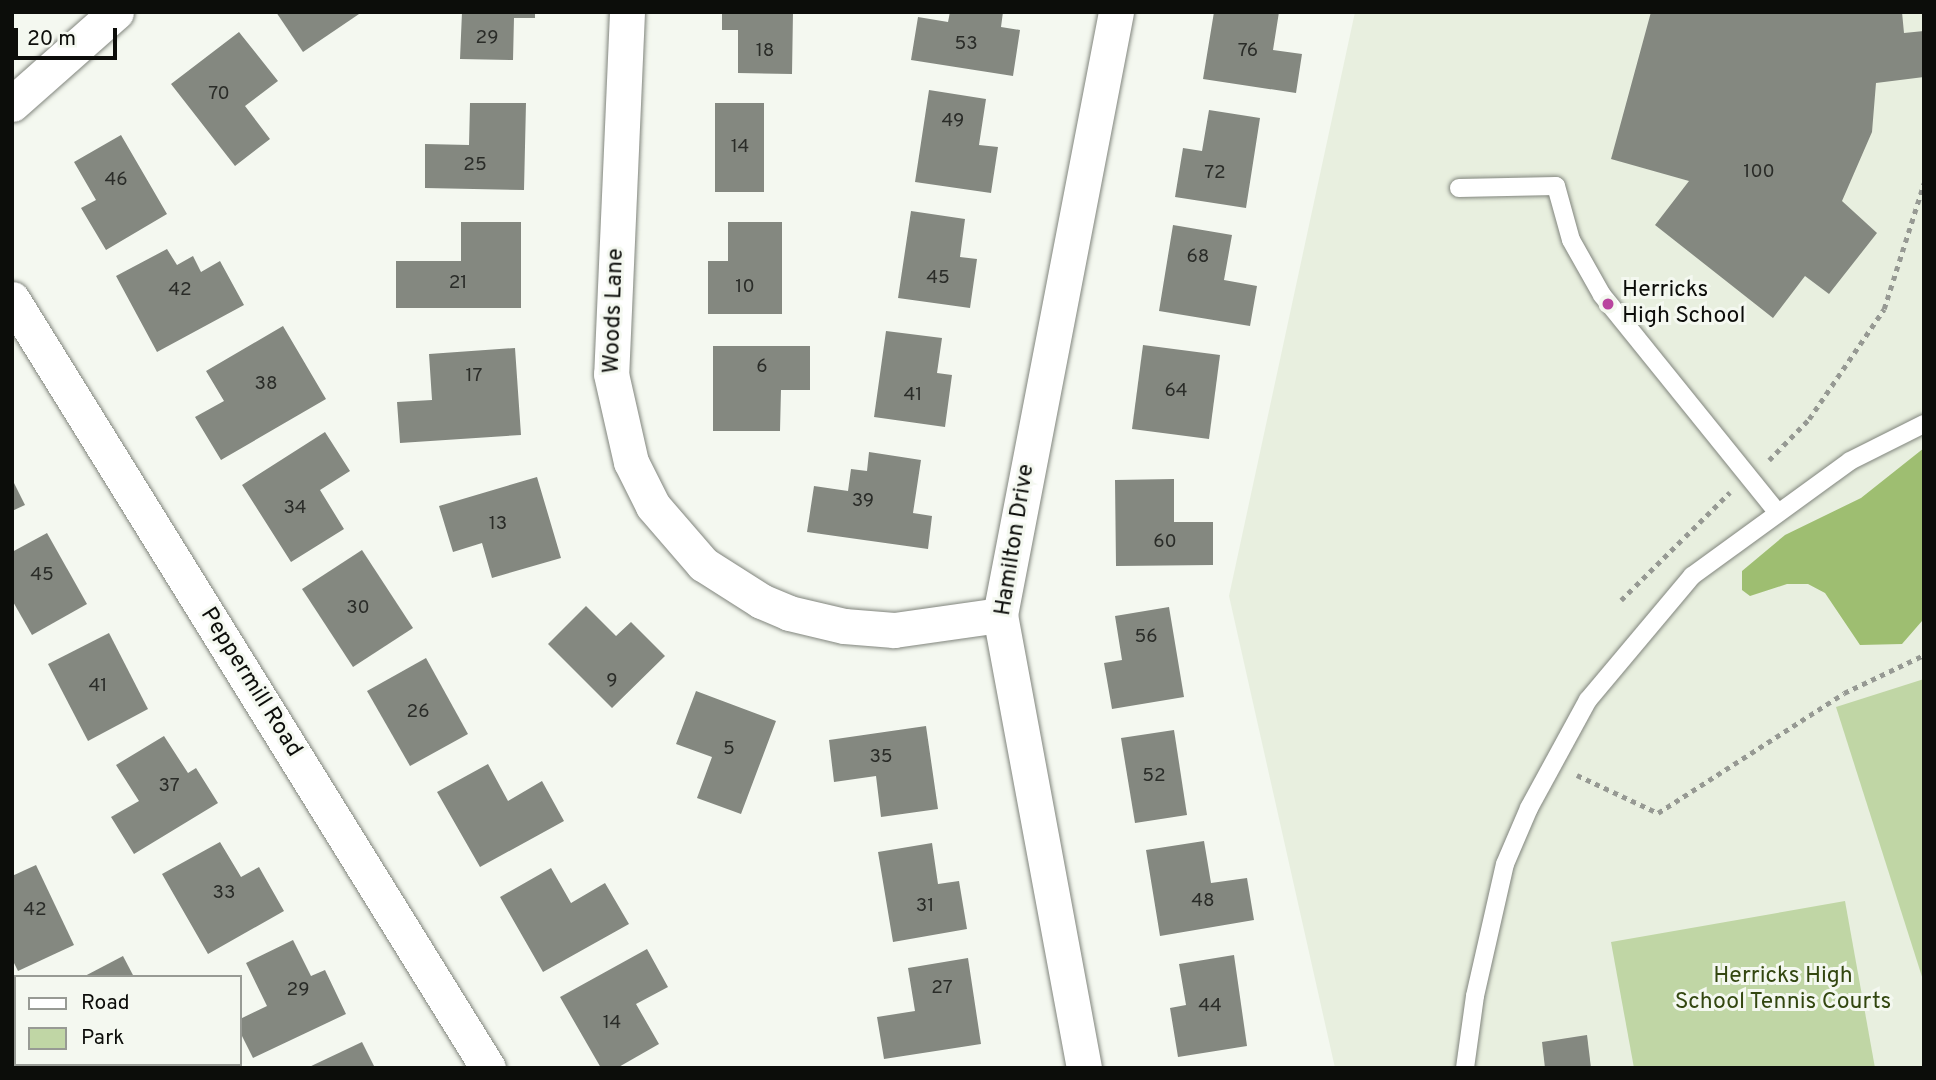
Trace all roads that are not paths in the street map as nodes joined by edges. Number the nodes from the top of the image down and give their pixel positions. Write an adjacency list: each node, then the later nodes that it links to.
1 (116, 12): 4 (street)
2 (627, 12): 9 (street, Woods Lane)
3 (1116, 12): 9 (street, Hamilton Drive)
4 (12, 104)
5 (1459, 188): 8 (lane)
6 (12, 299): 10 (street, Peppermill Road)
7 (1924, 424): 8 (lane)
8 (1778, 513): 12 (lane)
9 (1000, 615): 11 (street, Hamilton Drive)
10 (488, 1068)
11 (1084, 1068)
12 (1465, 1068)

